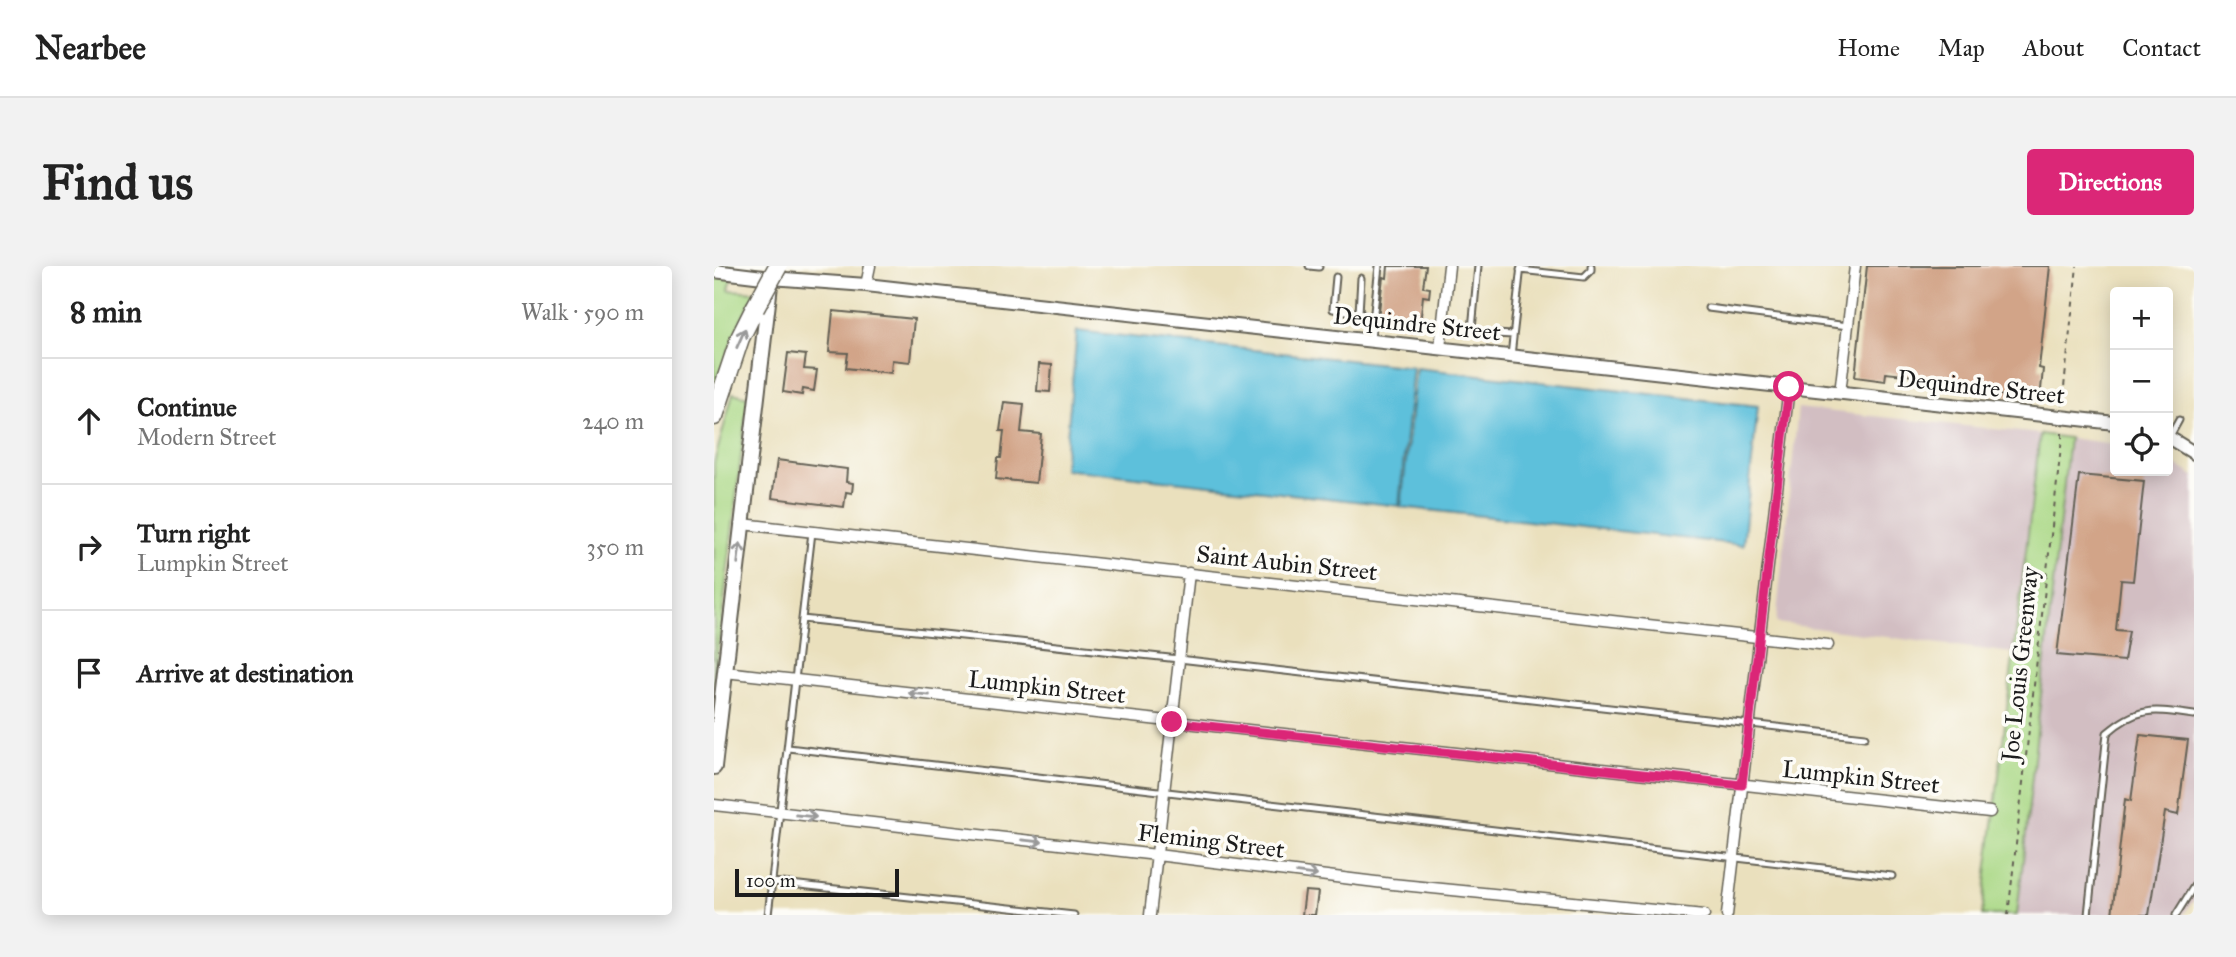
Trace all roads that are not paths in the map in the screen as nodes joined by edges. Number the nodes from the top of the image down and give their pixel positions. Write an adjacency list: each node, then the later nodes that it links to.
1 (870, 266): 14 (street)
2 (1309, 266): 8 (lane)
3 (1379, 266): 18 (lane)
4 (1449, 266): 22 (street)
5 (1478, 266): 20 (lane)
6 (1591, 266): 9 (lane)
7 (1855, 266): 19 (street)
8 (1318, 267)
9 (1521, 268): 20 (lane)
10 (714, 271): 11 (street, Dequindre Street)
11 (772, 272): 14 (street, Dequindre Street); 16 (highway, bridge)
12 (1336, 277): 17 (lane)
13 (1361, 278): 17 (lane)
14 (866, 285): 21 (street, Dequindre Street)
15 (1708, 308): 19 (lane)
16 (761, 310): 26 (highway, one-way to 16); 32 (main road)
17 (1359, 313): 18 (lane)
18 (1373, 319): 21 (lane)
19 (1848, 326): 25 (street)
20 (1513, 335): 23 (lane)
21 (1371, 340): 22 (street, Dequindre Street)
22 (1440, 348): 23 (street, Dequindre Street)
23 (1511, 356): 24 (street, Dequindre Street)
24 (1789, 387): 25 (street, Dequindre Street); 36 (street)
25 (1840, 393): 28 (street, Dequindre Street)
26 (714, 416)
27 (2179, 420): 29 (lane)
28 (2110, 422)
29 (2173, 430)
30 (2173, 440): 31 (street)
31 (2194, 453)
32 (742, 524): 33 (street, Saint Aubin Street); 39 (main road, one-way to 32)
33 (812, 532): 34 (street, Saint Aubin Street); 35 (lane)
34 (1189, 573): 36 (street, Saint Aubin Street); 38 (street)
35 (802, 620): 38 (lane); 40 (lane)
36 (1759, 636): 37 (street, Saint Aubin Street); 43 (street)
37 (1828, 645)
38 (1179, 659): 42 (street); 43 (lane)
39 (725, 673): 40 (street, Lumpkin Street); 46 (main road)
40 (794, 680): 42 (street, Lumpkin Street, one-way to 40); 45 (lane)
41 (2194, 715): 62 (lane)
42 (1172, 722): 47 (street, Lumpkin Street); 48 (street)
43 (1749, 724): 44 (lane); 47 (street)
44 (1865, 737)
45 (788, 748): 48 (lane); 51 (lane)
46 (714, 767)
47 (1742, 785): 50 (street, Lumpkin Street); 53 (street)
48 (1164, 792): 52 (street); 53 (lane)
49 (714, 805): 51 (street, Fleming Street)
50 (1990, 812)
51 (780, 813): 52 (street, Fleming Street, one-way to 52); 55 (lane)
52 (1157, 855): 59 (street); 60 (street, Fleming Street, one-way to 60)
53 (1733, 858): 54 (lane); 61 (street)
54 (1892, 876)
55 (772, 882): 57 (lane); 58 (lane)
56 (2194, 886): 63 (lane)
57 (768, 915)
58 (1074, 915)
59 (1150, 915)
60 (1704, 915)
61 (1727, 915)
62 (2088, 915)
63 (2176, 915)

